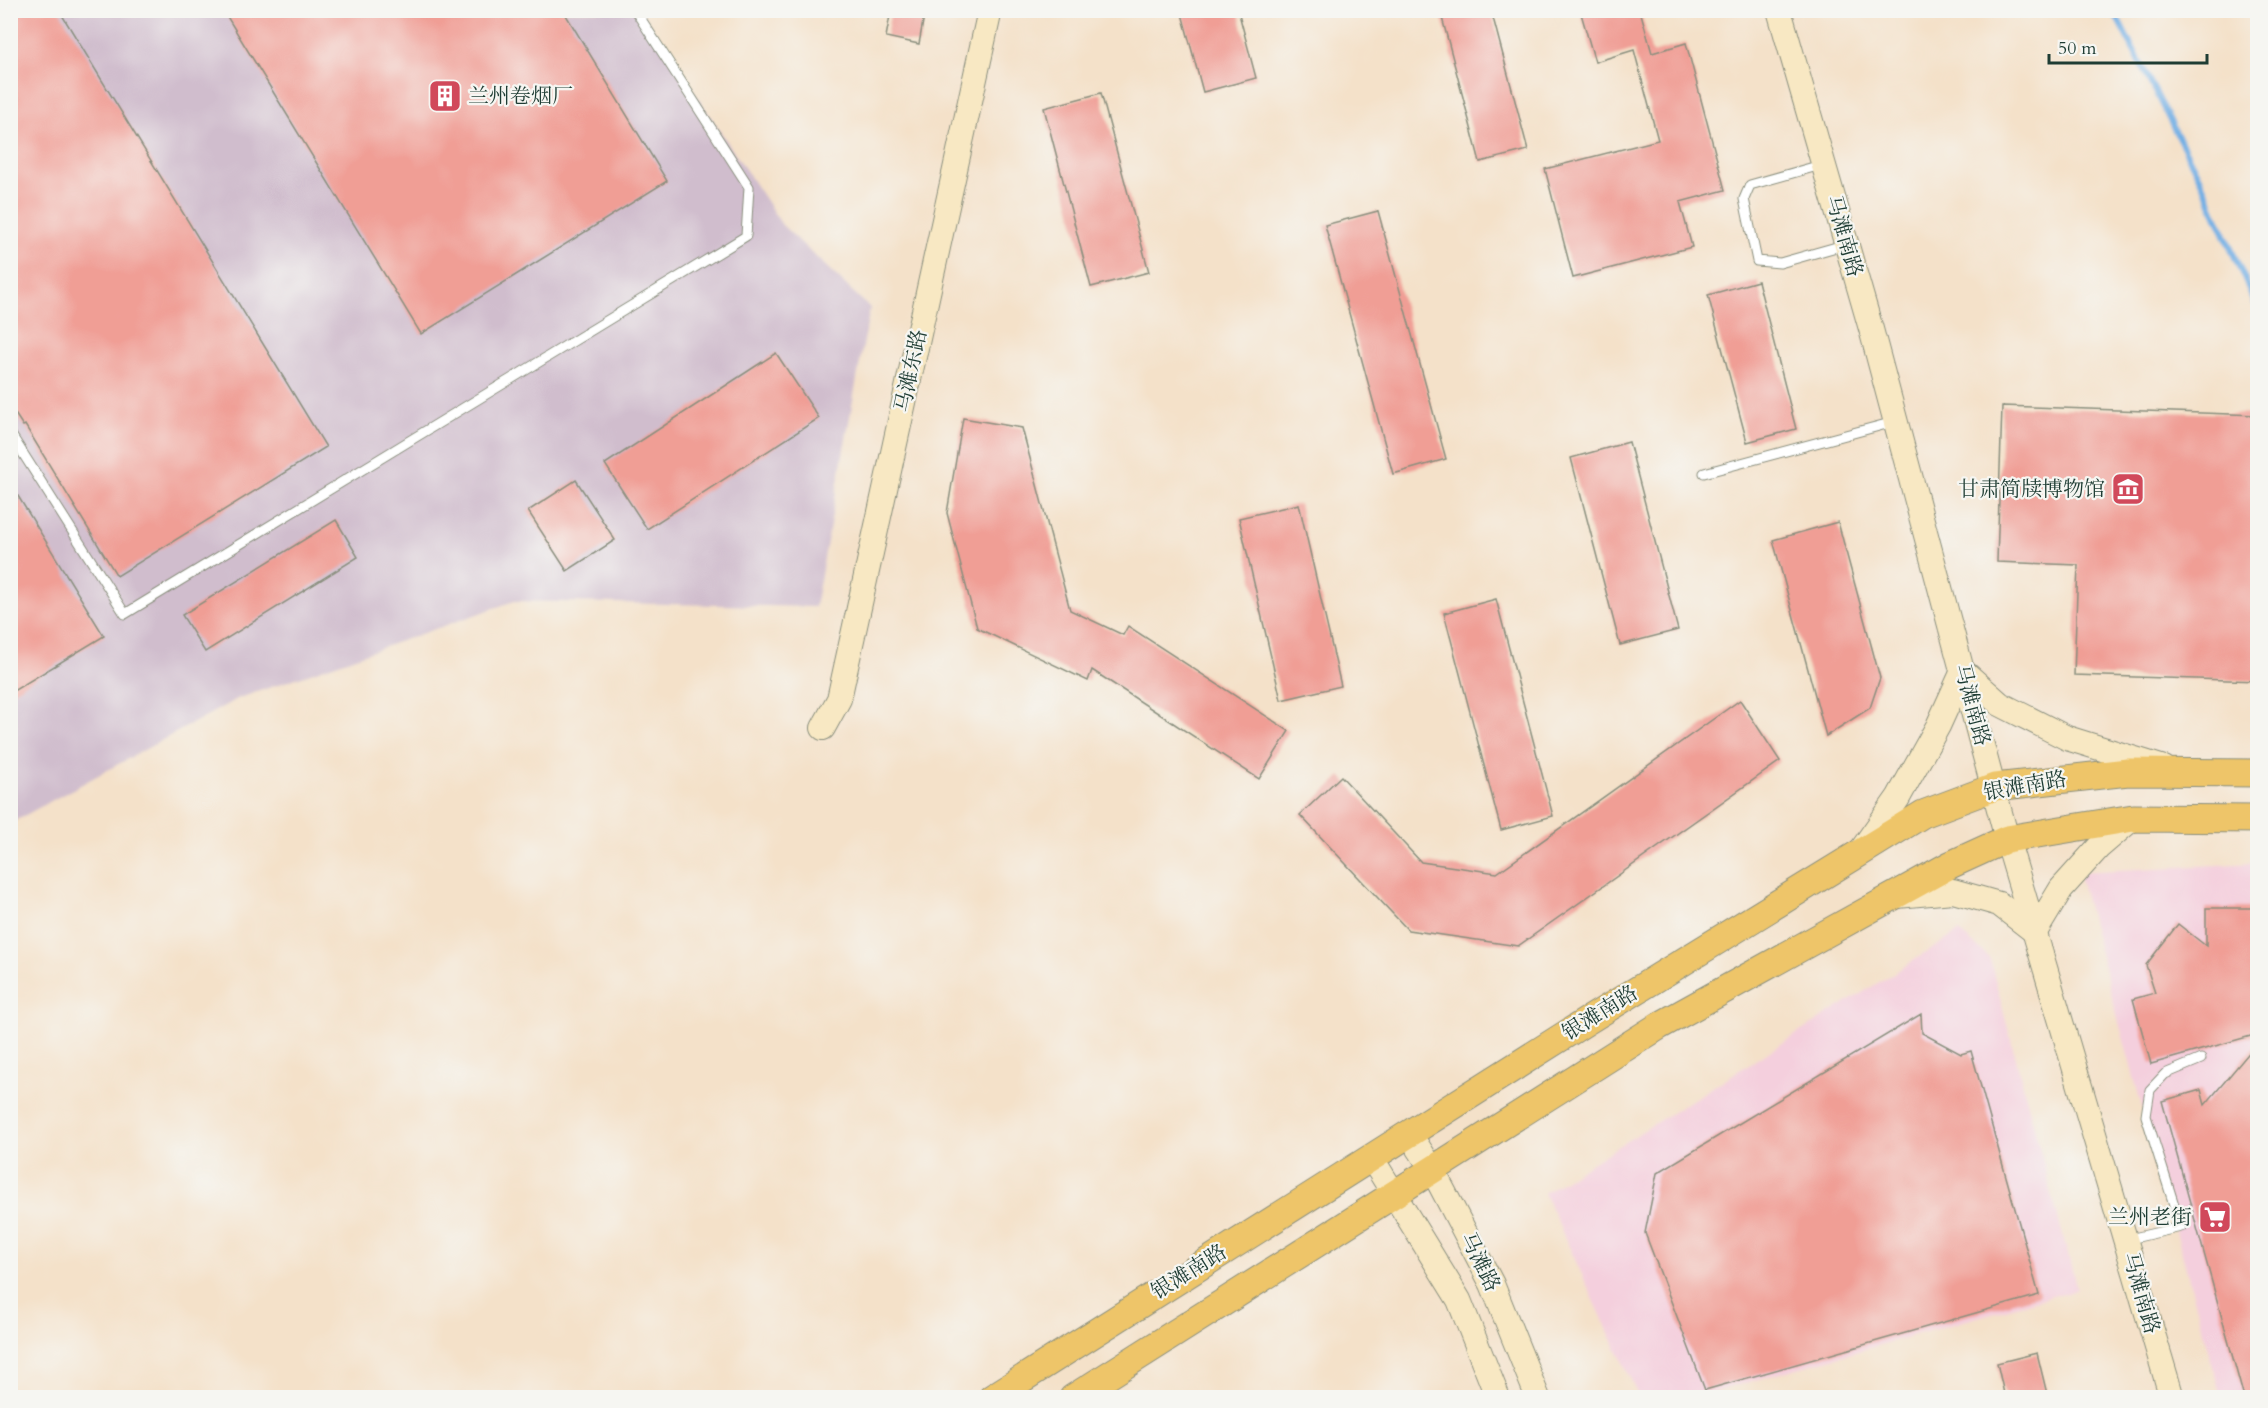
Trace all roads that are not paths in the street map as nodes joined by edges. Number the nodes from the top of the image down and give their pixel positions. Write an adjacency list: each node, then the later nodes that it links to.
1 (635, 10): 7 (lane)
2 (990, 10): 10 (main road, 马滩东路)
3 (1779, 10): 4 (main road, 马滩南路)
4 (1824, 164): 5 (main road, 马滩南路); 5 (lane)
5 (1847, 244): 6 (main road, 马滩南路)
6 (1896, 422): 8 (lane); 9 (main road, 马滩南路)
7 (10, 433)
8 (1704, 473)
9 (1963, 670): 11 (main road); 13 (main road, 马滩南路); 17 (main road)
10 (823, 728)
11 (2178, 772): 12 (main road, 银滩南路); 13 (main road, 银滩南路)
12 (2258, 773)
13 (1995, 787): 16 (main road, 马滩南路); 17 (main road, 银滩南路)
14 (2133, 818): 15 (main road, 银滩南路); 16 (main road, 银滩南路); 19 (main road)
15 (2258, 819)
16 (2007, 839): 18 (main road, 银滩南路); 19 (main road, 马滩南路)
17 (1858, 854): 21 (main road, 银滩南路)
18 (1894, 896): 19 (main road); 23 (main road, 银滩南路)
19 (2035, 932): 25 (main road, 马滩南路)
20 (2201, 1059): 25 (lane)
21 (1409, 1133): 22 (main road, 银滩南路); 23 (main road, 马滩路)
22 (1371, 1157): 24 (main road, 马滩路); 26 (main road, 银滩南路)
23 (1432, 1169): 24 (main road, 银滩南路); 29 (main road, 马滩路)
24 (1393, 1194): 27 (main road, 银滩南路); 28 (main road, 马滩路)
25 (2125, 1240): 30 (main road, 马滩南路)
26 (992, 1398)
27 (1073, 1398)
28 (1498, 1398)
29 (1538, 1398)
30 (2172, 1398)

